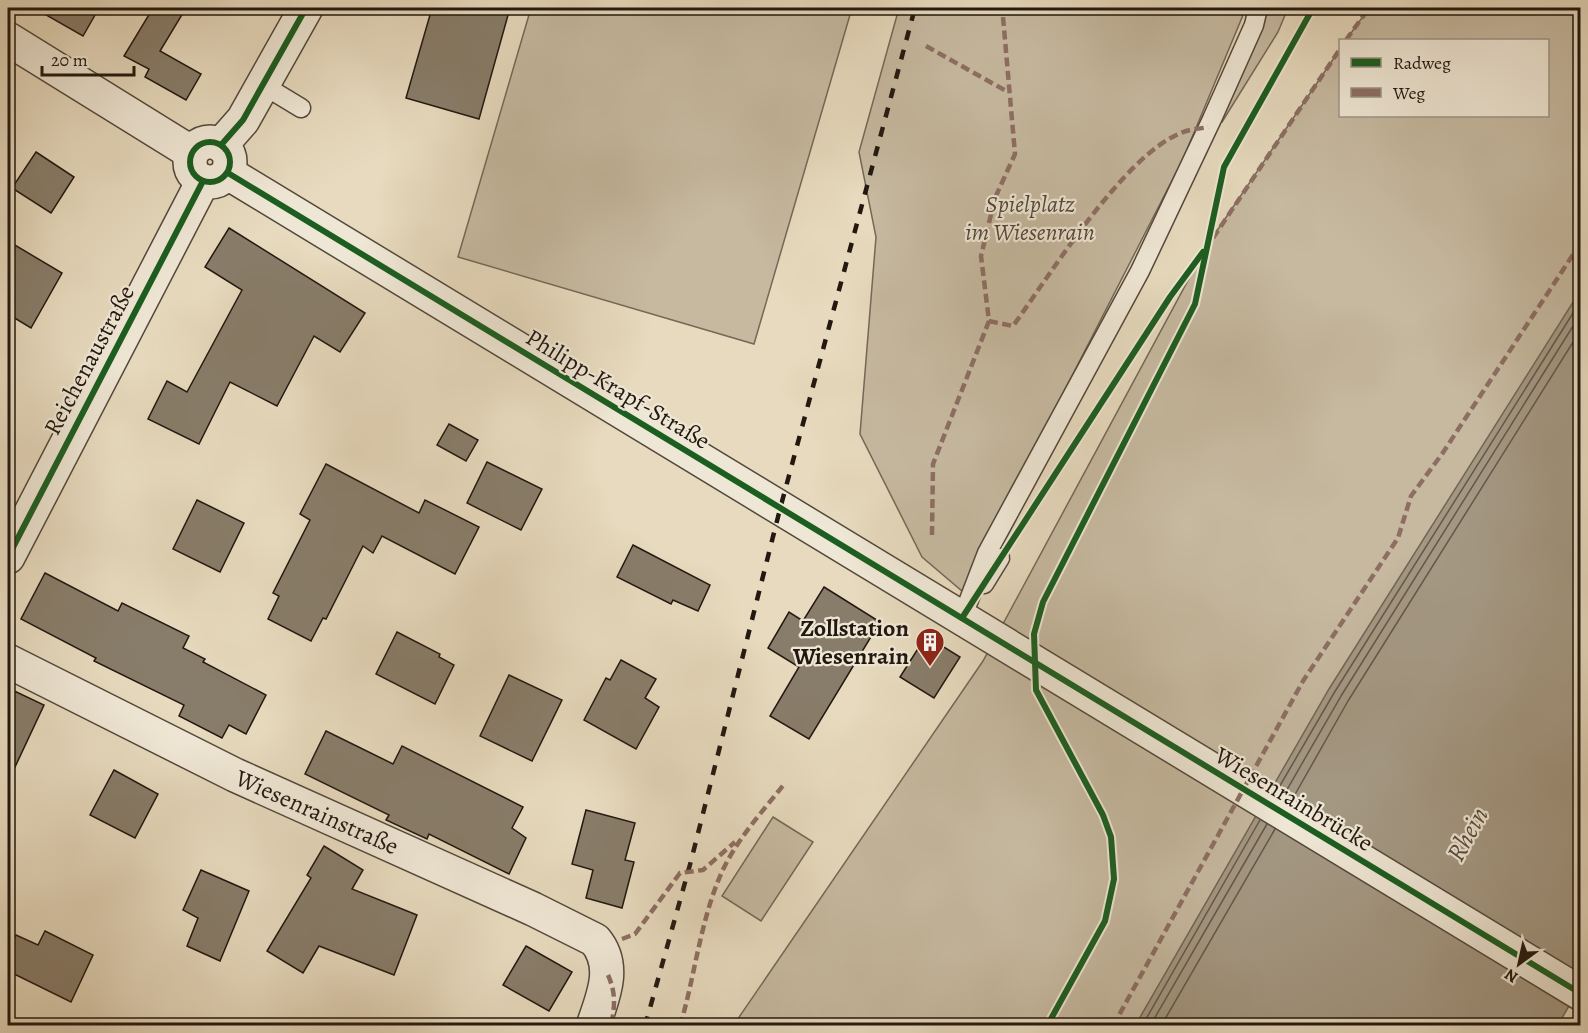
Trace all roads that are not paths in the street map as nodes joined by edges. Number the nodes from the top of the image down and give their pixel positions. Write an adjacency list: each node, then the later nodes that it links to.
1 (306, 8): 4 (street, Reichenaustraße)
2 (1258, 8): 9 (lane)
3 (8, 39): 6 (street, Philipp-Krapf-Straße)
4 (263, 85): 5 (lane); 6 (street, Reichenaustraße)
5 (301, 108)
6 (211, 163): 7 (street, Reichenaustraße); 9 (street, Philipp-Krapf-Straße)
7 (8, 557)
8 (1000, 558): 9 (lane)
9 (976, 626): 11 (street, Wiesenrainbrücke)
10 (8, 661): 12 (street, Wiesenrainstraße)
11 (1581, 993)
12 (592, 1026)

